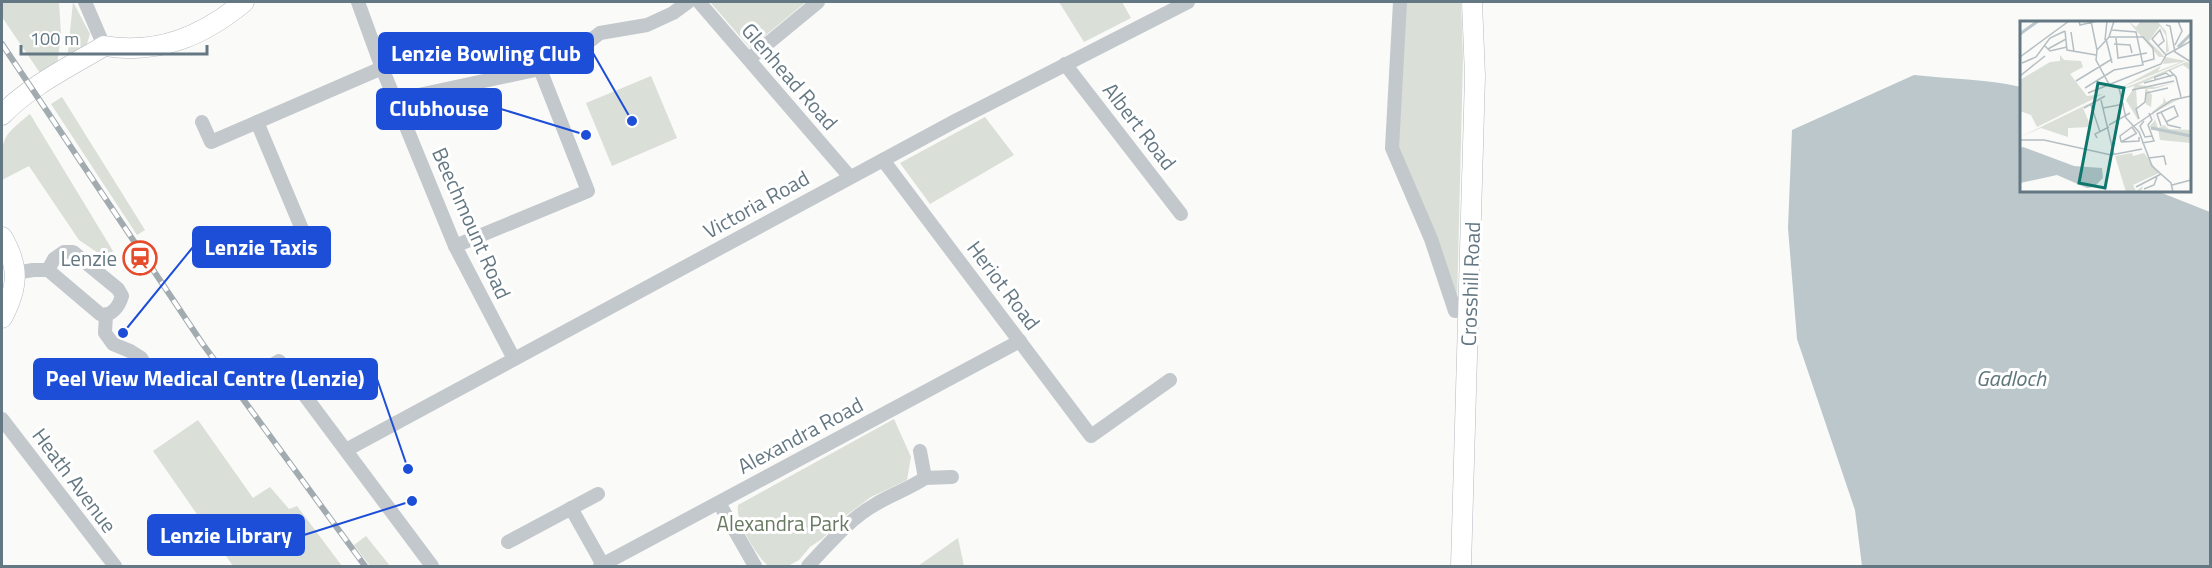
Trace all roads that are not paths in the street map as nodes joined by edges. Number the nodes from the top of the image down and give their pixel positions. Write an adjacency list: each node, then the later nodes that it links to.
1 (85, 2): 10 (street)
2 (244, 2): 10 (main road)
3 (358, 2): 13 (street, Beechmount Road)
4 (688, 2): 14 (street)
5 (699, 2): 11 (street, Glenhead Road)
6 (818, 2): 11 (street)
7 (1188, 2): 12 (street, Victoria Road)
8 (1400, 2): 27 (street, Crosshill Road)
9 (1472, 2): 49 (main road, Crosshill Road)
10 (104, 46): 16 (main road)
11 (749, 59): 20 (street, Glenhead Road)
12 (1065, 64): 19 (street, Victoria Road); 21 (street, Albert Road)
13 (382, 68): 15 (street, Beechmount Road); 18 (street)
14 (540, 69): 15 (street); 24 (street)
15 (395, 100): 24 (street, Beechmount Road)
16 (6, 111)
17 (202, 122): 18 (street)
18 (257, 122): 22 (street)
19 (883, 160): 20 (street, Victoria Road); 30 (street, Heriot Road)
20 (850, 177): 31 (street, Victoria Road)
21 (1181, 214)
22 (304, 234)
23 (2, 237): 26 (main road)
24 (455, 246): 31 (street, Beechmount Road)
25 (48, 270): 26 (street); 28 (street); 28 (street)
26 (15, 273): 29 (main road)
27 (1455, 310)
28 (106, 315): 34 (street)
29 (2, 318)
30 (1020, 341): 33 (street, Heriot Road); 41 (street, Alexandra Road)
31 (514, 359): 36 (street, Victoria Road)
32 (241, 373): 36 (street)
33 (1170, 380)
34 (161, 389)
35 (2, 419): 45 (street, Heath Avenue)
36 (346, 450): 46 (street)
37 (920, 451): 39 (street)
38 (952, 477): 39 (street)
39 (925, 478): 48 (street)
40 (598, 494): 42 (street)
41 (719, 503): 44 (street, Alexandra Road); 47 (street)
42 (571, 508): 43 (street); 44 (street)
43 (508, 542)
44 (602, 566)
45 (115, 567)
46 (432, 567)
47 (755, 567)
48 (808, 567)
49 (1461, 567)

